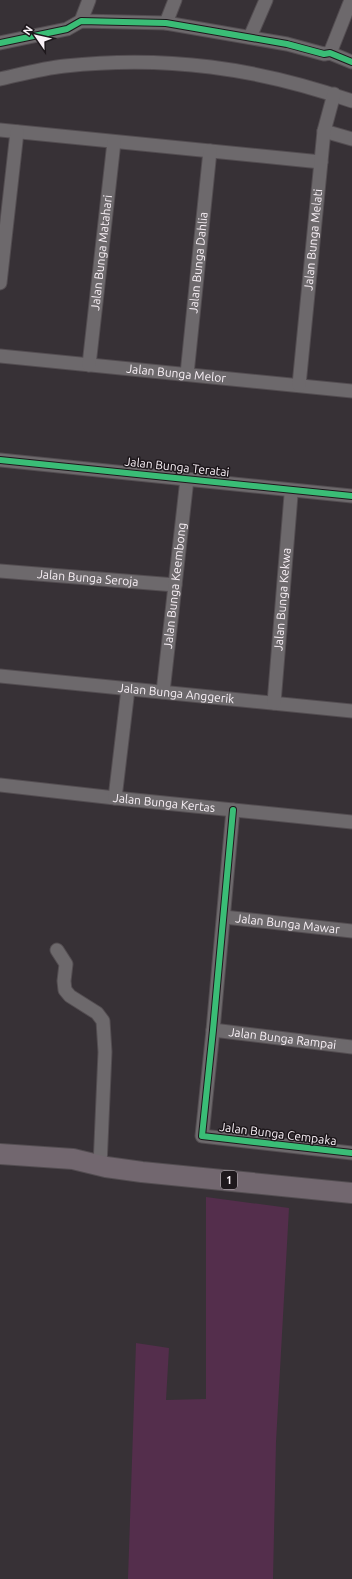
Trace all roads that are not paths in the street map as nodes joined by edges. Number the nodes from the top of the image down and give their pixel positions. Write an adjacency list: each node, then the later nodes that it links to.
1 (89, 0): 5 (street)
2 (176, 0): 6 (street)
3 (266, 0): 7 (street)
4 (350, 0): 9 (street)
5 (81, 21): 6 (street); 8 (street)
6 (166, 23): 7 (street)
7 (250, 37): 9 (street)
8 (0, 43)
9 (330, 53): 10 (street)
10 (352, 62)
11 (0, 79): 12 (street)
12 (334, 94): 13 (street); 15 (street, Jalan Bunga Melati)
13 (352, 101)
14 (0, 130): 16 (street)
15 (324, 130): 17 (street); 20 (street, Jalan Bunga Melati)
16 (17, 132): 18 (street); 21 (street)
17 (352, 139)
18 (114, 142): 19 (street); 23 (street, Jalan Bunga Matahari)
19 (210, 151): 20 (street); 24 (street, Jalan Bunga Dahlia)
20 (321, 162): 25 (street, Jalan Bunga Melati)
21 (0, 283)
22 (0, 356): 23 (street, Jalan Bunga Melor)
23 (89, 365): 24 (street, Jalan Bunga Melor)
24 (187, 374): 25 (street, Jalan Bunga Melor)
25 (299, 386): 26 (street, Jalan Bunga Melor)
26 (352, 391)
27 (0, 460): 28 (street, Jalan Bunga Teratai)
28 (186, 479): 30 (street, Jalan Bunga Teratai); 32 (street, Jalan Bunga Keembong)
29 (291, 495): 36 (street, Jalan Bunga Kekwa)
30 (352, 496)
31 (0, 571): 32 (street, Jalan Bunga Seroja)
32 (175, 585): 35 (street, Jalan Bunga Keembong)
33 (0, 676): 34 (street, Jalan Bunga Anggerik)
34 (128, 689): 35 (street, Jalan Bunga Anggerik); 39 (street)
35 (163, 692): 36 (street, Jalan Bunga Anggerik)
36 (274, 703): 37 (street, Jalan Bunga Anggerik)
37 (352, 711)
38 (0, 785): 39 (street, Jalan Bunga Kertas)
39 (115, 798): 40 (street, Jalan Bunga Kertas)
40 (233, 810): 41 (street, Jalan Bunga Kertas); 42 (street)
41 (352, 822)
42 (224, 917): 43 (street, Jalan Bunga Mawar); 45 (street)
43 (352, 931)
44 (57, 950): 50 (street)
45 (213, 1030): 46 (street, Jalan Bunga Rampai); 47 (street, Jalan Bunga Cempaka)
46 (352, 1047)
47 (352, 1153)
48 (0, 1154): 50 (highway, 1)
49 (0, 1167): 50 (highway, 1)
50 (103, 1167): 51 (highway, 1)
51 (352, 1193)

